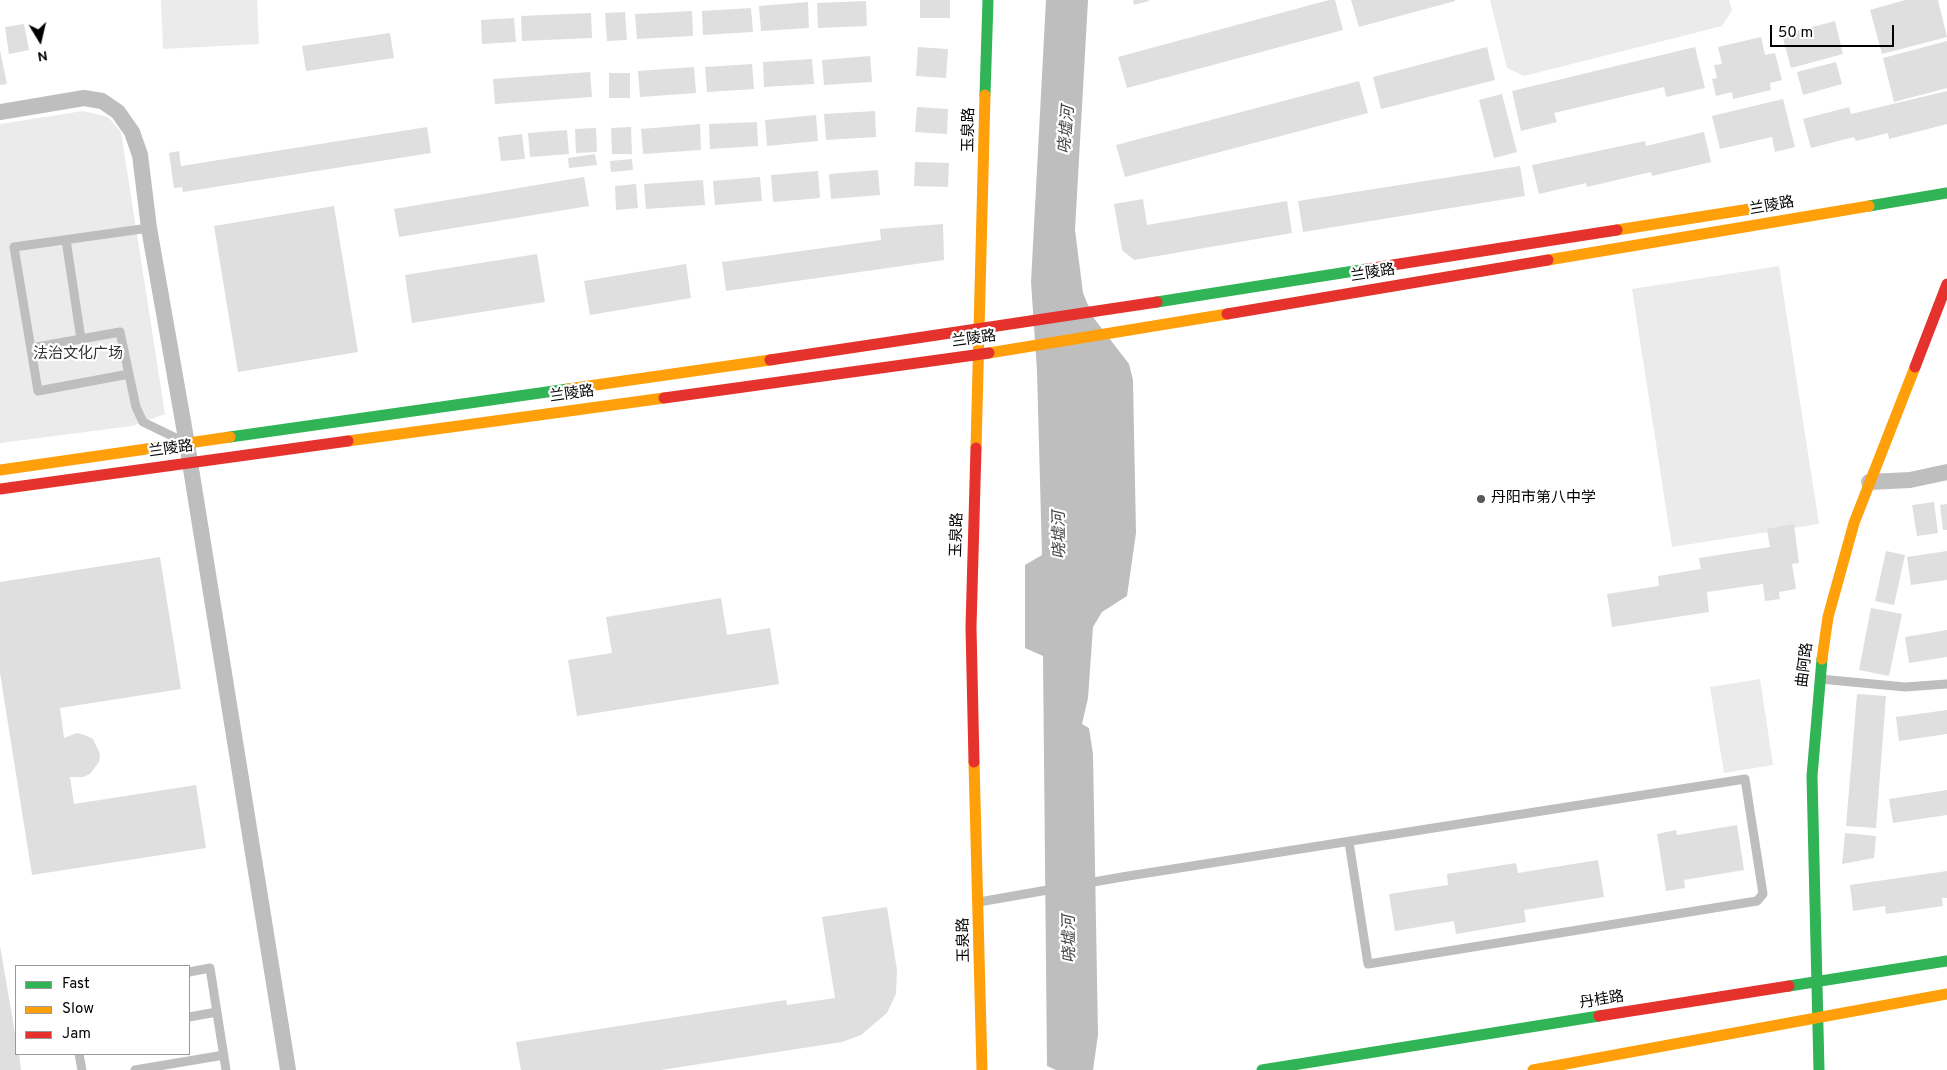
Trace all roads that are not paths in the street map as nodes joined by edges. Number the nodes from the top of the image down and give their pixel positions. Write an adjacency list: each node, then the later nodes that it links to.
1 (988, 0): 8 (street, 玉泉路)
2 (0, 112): 5 (street)
3 (1947, 193): 11 (street, 兰陵路)
4 (1781, 204): 8 (street, 兰陵路)
5 (149, 228): 6 (lane); 13 (street)
6 (66, 240): 9 (lane); 10 (lane)
7 (1947, 284): 17 (street, 曲阿路)
8 (980, 330): 11 (street, 玉泉路); 13 (street, 兰陵路)
9 (81, 339): 10 (lane); 12 (lane)
10 (31, 348): 12 (lane)
11 (979, 355): 14 (street, 兰陵路); 22 (street, 玉泉路)
12 (129, 374): 13 (lane)
13 (187, 444): 14 (street); 15 (street, 兰陵路)
14 (190, 462): 18 (street, 兰陵路); 35 (street)
15 (0, 470)
16 (1947, 472): 17 (street)
17 (1870, 482): 19 (street, 曲阿路)
18 (0, 488)
19 (1819, 679): 20 (lane); 25 (street, 曲阿路)
20 (1947, 684)
21 (1349, 842): 21 (lane); 22 (lane)
22 (979, 902): 36 (street, 玉泉路)
23 (1947, 961): 25 (street, 丹桂路)
24 (190, 972): 27 (lane)
25 (1817, 983): 28 (street, 曲阿路); 37 (street, 丹桂路)
26 (1947, 994): 28 (street)
27 (217, 1012): 29 (lane); 31 (lane)
28 (1818, 1016): 38 (street); 39 (street, 曲阿路)
29 (190, 1017)
30 (79, 1055): 32 (lane)
31 (224, 1056): 33 (lane); 34 (lane)
32 (82, 1070)
33 (135, 1070)
34 (226, 1070)
35 (288, 1070)
36 (982, 1070)
37 (1262, 1070)
38 (1533, 1070)
39 (1819, 1070)

